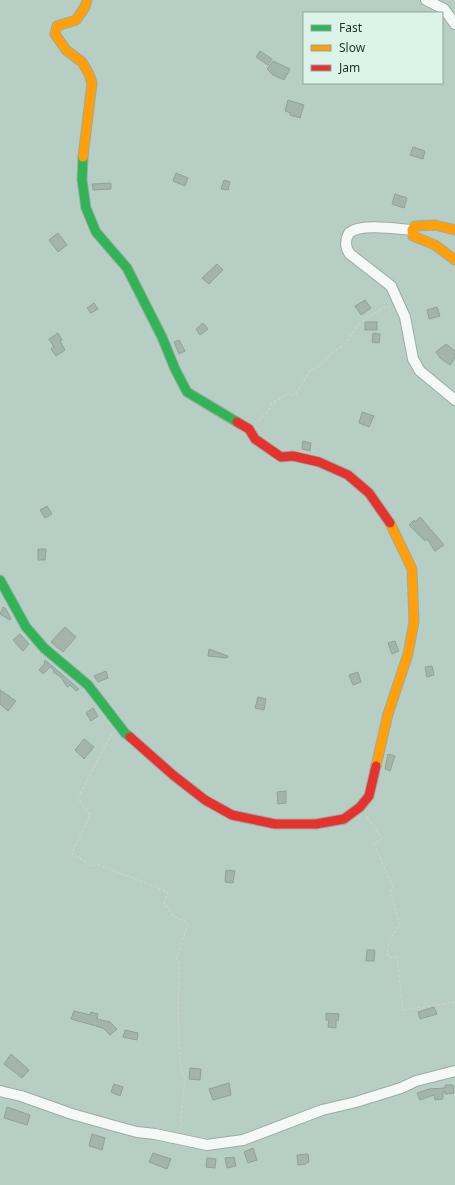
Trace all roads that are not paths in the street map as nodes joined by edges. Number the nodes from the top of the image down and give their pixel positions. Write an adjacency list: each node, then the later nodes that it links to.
1 (87, 0): 8 (street)
2 (426, 0): 3 (street)
3 (455, 24)
4 (412, 230): 5 (street); 6 (street); 7 (street)
5 (455, 230)
6 (455, 260)
7 (455, 400)
8 (0, 580)
9 (455, 1071): 10 (street)
10 (0, 1091)

